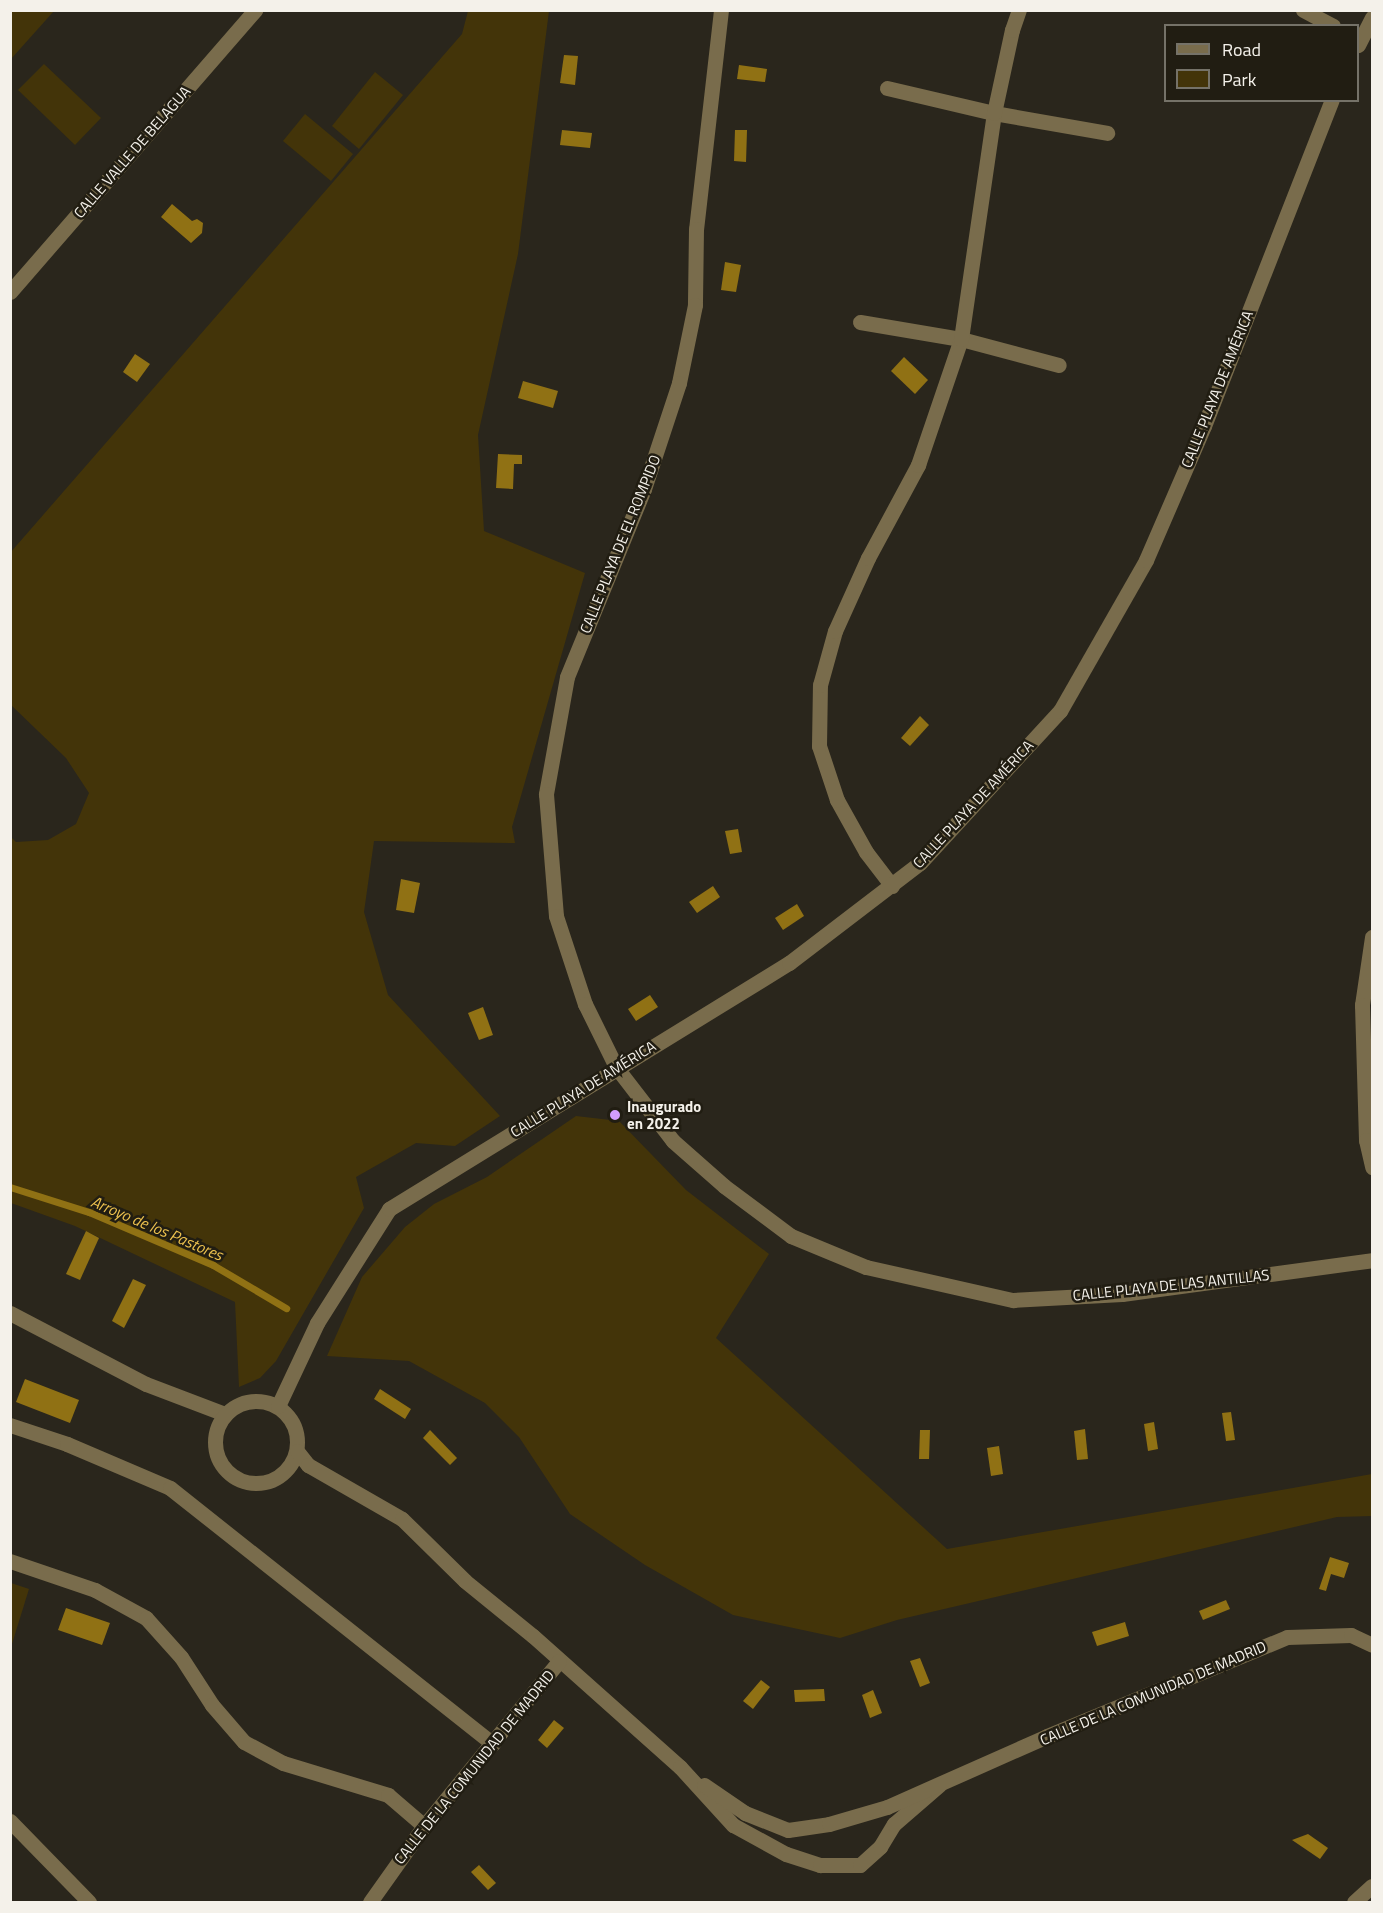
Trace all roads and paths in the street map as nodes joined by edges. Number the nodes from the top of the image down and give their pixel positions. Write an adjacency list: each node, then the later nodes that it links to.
1 (721, 10): 18 (street, CALLE PLAYA DE EL ROMPIDO)
2 (1020, 10): 10 (street)
3 (1303, 10): 6 (street)
4 (253, 11): 12 (street, CALLE VALLE DE BELAGUA)
5 (1372, 17): 7 (street)
6 (1329, 24)
7 (1362, 42)
8 (887, 88): 10 (street)
9 (1331, 102): 16 (street, CALLE PLAYA DE AMÉRICA)
10 (994, 113): 11 (street); 14 (street)
11 (1107, 133)
12 (10, 292)
13 (860, 322): 14 (street)
14 (961, 339): 15 (street); 16 (street)
15 (1059, 365)
16 (892, 886): 18 (street, CALLE PLAYA DE AMÉRICA)
17 (1372, 937): 19 (street)
18 (616, 1067): 20 (street, CALLE PLAYA DE LAS ANTILLAS); 22 (street, CALLE PLAYA DE AMÉRICA)
19 (1372, 1167)
20 (1372, 1260)
21 (10, 1313): 23 (street)
22 (278, 1406): 23 (street); 25 (street)
23 (225, 1414): 25 (street)
24 (10, 1425): 29 (street)
25 (297, 1451): 28 (street, CALLE DE LA COMUNIDAD DE MADRID)
26 (10, 1561): 33 (street)
27 (1372, 1645): 31 (street, CALLE DE LA COMUNIDAD DE MADRID)
28 (559, 1661): 29 (street, CALLE DE LA COMUNIDAD DE MADRID); 30 (street, CALLE DE LA COMUNIDAD DE MADRID)
29 (493, 1744): 33 (street, CALLE DE LA COMUNIDAD DE MADRID)
30 (680, 1767): 31 (street, CALLE DE LA COMUNIDAD DE MADRID); 31 (street, CALLE DE LA COMUNIDAD DE MADRID)
31 (939, 1785)
32 (10, 1821): 35 (street)
33 (424, 1826): 36 (street, CALLE DE LA COMUNIDAD DE MADRID)
34 (1372, 1886): 37 (street)
35 (89, 1902)
36 (370, 1902)
37 (1354, 1902)

